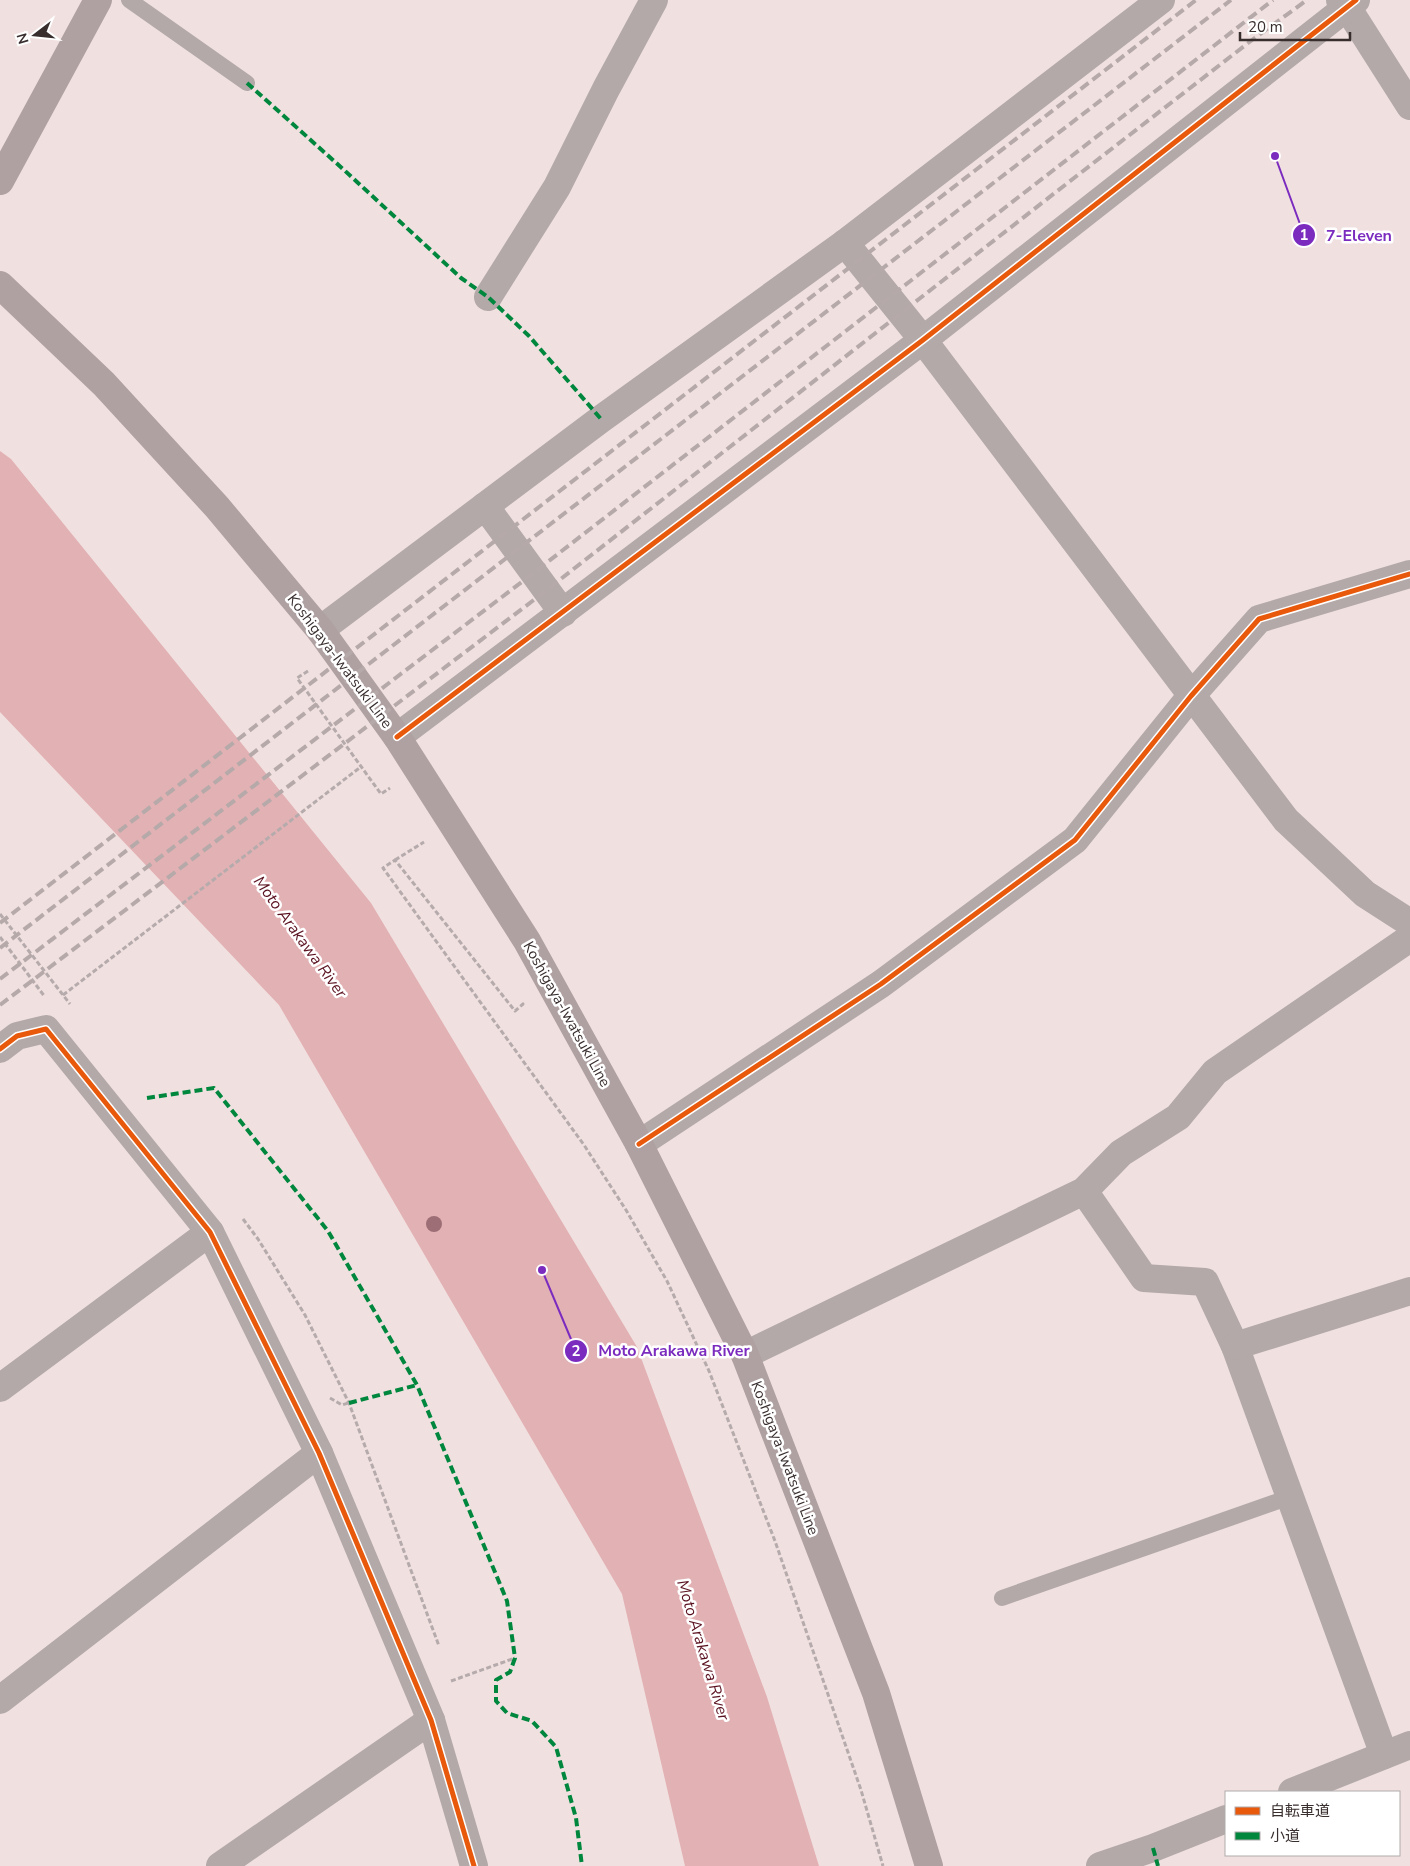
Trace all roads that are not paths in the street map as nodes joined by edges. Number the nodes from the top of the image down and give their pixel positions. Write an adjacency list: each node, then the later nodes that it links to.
1 (98, 0): 8 (main road)
2 (129, 0): 6 (lane)
3 (654, 0): 11 (street)
4 (1161, 0): 9 (street)
5 (1348, 2): 7 (street); 12 (street)
6 (247, 83)
7 (1410, 106)
8 (0, 181)
9 (845, 243): 12 (street); 13 (street)
10 (0, 285): 16 (main road, Koshigaya-Iwatsuki Line)
11 (488, 297)
12 (923, 340): 15 (street); 17 (street)
13 (485, 506): 15 (street); 16 (street)
14 (1410, 574): 17 (street)
15 (563, 612): 18 (street)
16 (320, 630): 18 (main road, Koshigaya-Iwatsuki Line)
17 (1191, 696): 19 (street); 22 (street)
18 (397, 737): 22 (main road, Koshigaya-Iwatsuki Line)
19 (1410, 923)
20 (1410, 938): 23 (street)
21 (0, 1050): 24 (street)
22 (639, 1144): 27 (main road, Koshigaya-Iwatsuki Line)
23 (1084, 1191): 26 (street); 27 (street)
24 (210, 1232): 28 (street); 29 (street)
25 (1410, 1291): 26 (street)
26 (1235, 1346): 30 (street)
27 (745, 1354): 40 (main road, Koshigaya-Iwatsuki Line)
28 (0, 1388)
29 (319, 1454): 32 (street); 33 (street)
30 (1290, 1497): 31 (lane); 35 (street)
31 (1002, 1598)
32 (0, 1700)
33 (431, 1720): 38 (street); 39 (street)
34 (1410, 1746): 35 (street)
35 (1384, 1756): 36 (street)
36 (1295, 1791)
37 (1225, 1818): 41 (street)
38 (220, 1866)
39 (474, 1866)
40 (929, 1866)
41 (1100, 1866)

